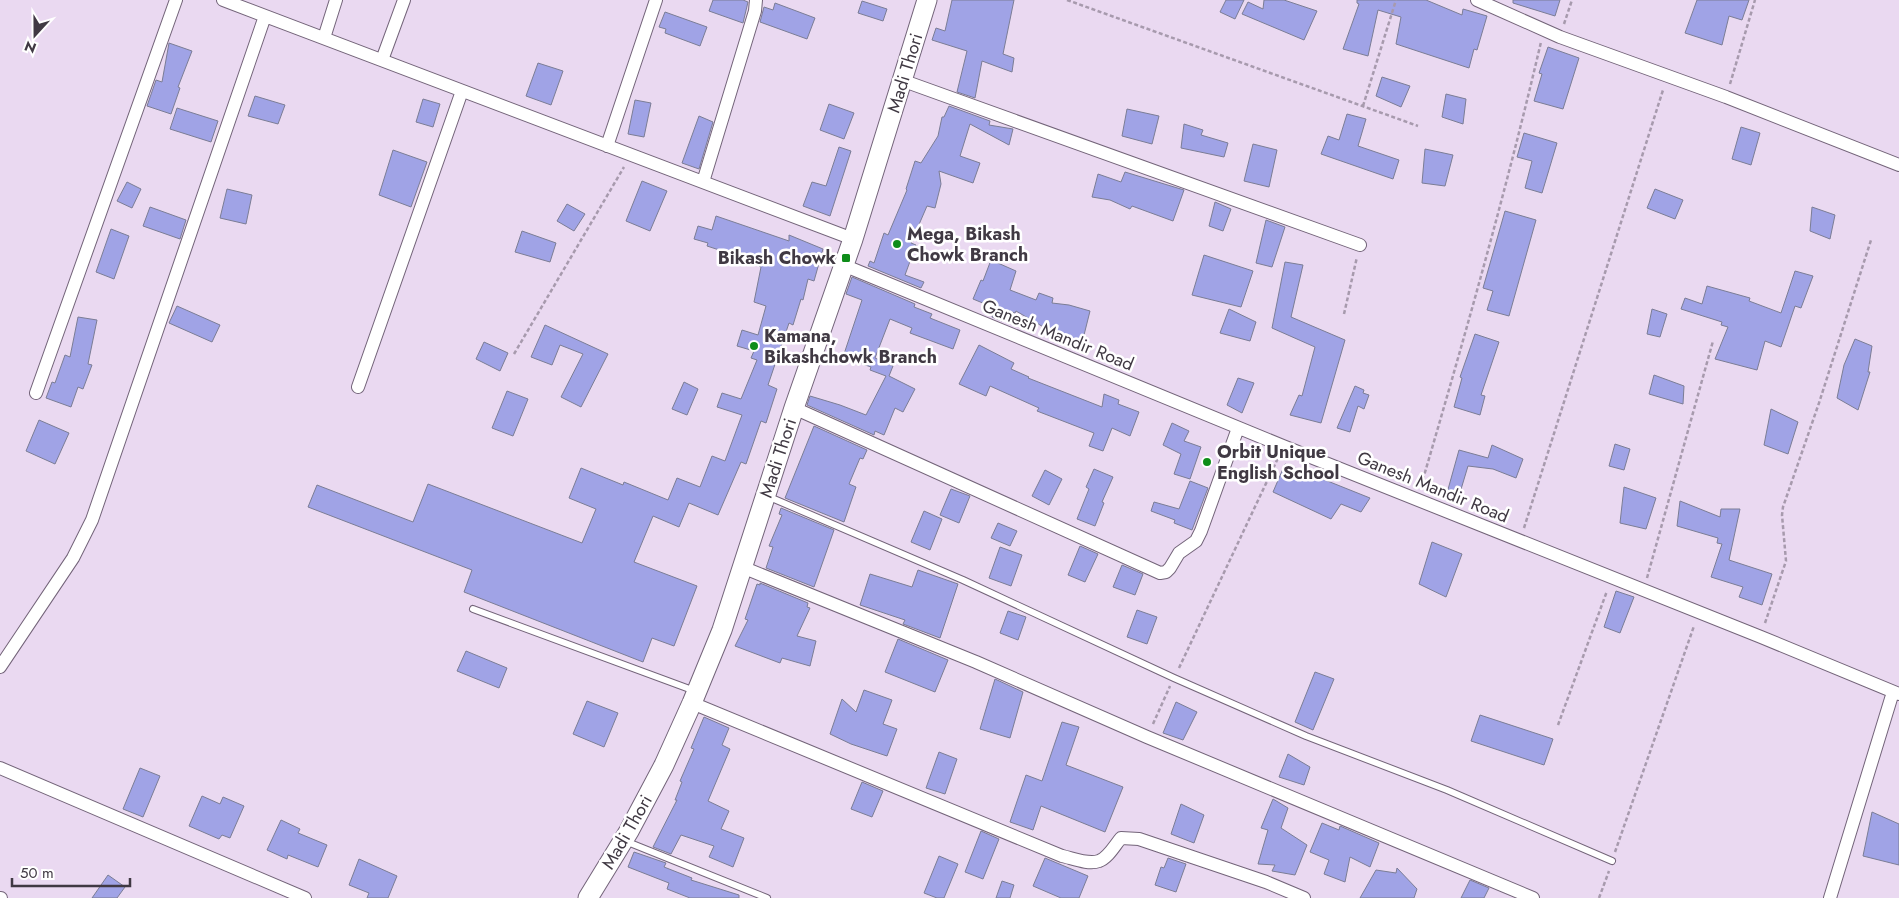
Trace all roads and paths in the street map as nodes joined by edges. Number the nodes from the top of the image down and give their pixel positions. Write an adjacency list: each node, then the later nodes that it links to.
1 (176, 0): 37 (street)
2 (223, 0): 13 (street)
3 (336, 0): 17 (street)
4 (404, 0): 18 (street)
5 (656, 0): 25 (street)
6 (756, 0): 28 (street)
7 (928, 0): 20 (main road, Madi Thori)
8 (1067, 0): 23 (path)
9 (1396, 0): 23 (path)
10 (1477, 0): 15 (street)
11 (1572, 0): 16 (path)
12 (1755, 0): 22 (path)
13 (243, 4): 14 (street)
14 (265, 16): 17 (street); 50 (street)
15 (1544, 29): 16 (street); 42 (path)
16 (1560, 37): 19 (street)
17 (324, 38): 18 (street)
18 (382, 60): 21 (street)
19 (1667, 76): 22 (street); 43 (path)
20 (904, 81): 29 (main road, Madi Thori); 31 (street)
21 (462, 91): 25 (street); 36 (street)
22 (1726, 97): 27 (street)
23 (1363, 106): 24 (path)
24 (1418, 126)
25 (607, 146): 26 (street)
26 (632, 155): 28 (street); 35 (path)
27 (1899, 165)
28 (703, 182): 29 (street)
29 (853, 239): 32 (main road, Madi Thori)
30 (1871, 240): 49 (path)
31 (1360, 245): 33 (path)
32 (843, 266): 38 (main road, Madi Thori); 39 (street, Ganesh Mandir Road)
33 (1344, 314)
34 (1713, 341): 46 (path)
35 (514, 354)
36 (358, 387)
37 (36, 393)
38 (794, 408): 39 (street); 41 (main road, Madi Thori)
39 (1238, 428): 40 (street, Ganesh Mandir Road)
40 (1283, 446): 42 (street, Ganesh Mandir Road); 51 (path)
41 (766, 495): 44 (main road, Madi Thori); 51 (lane)
42 (1417, 500): 43 (street, Ganesh Mandir Road)
43 (1520, 541): 45 (street, Ganesh Mandir Road)
44 (742, 568): 53 (main road, Madi Thori); 55 (street)
45 (1612, 578): 46 (street, Ganesh Mandir Road); 54 (path)
46 (1643, 590): 48 (street, Ganesh Mandir Road)
47 (473, 609): 53 (lane)
48 (1699, 612): 49 (street, Ganesh Mandir Road); 58 (path)
49 (1761, 637): 52 (street, Ganesh Mandir Road)
50 (0, 667)
51 (1174, 678): 55 (path); 58 (lane)
52 (1896, 693): 65 (street)
53 (695, 697): 57 (main road, Madi Thori); 62 (street)
54 (1558, 724)
55 (1147, 737): 63 (street)
56 (0, 768): 59 (street)
57 (623, 840): 60 (main road, Madi Thori); 61 (lane)
58 (1612, 861): 64 (path)
59 (306, 898)
60 (588, 898)
61 (767, 898)
62 (1304, 898)
63 (1533, 898)
64 (1599, 898)
65 (1830, 898)

